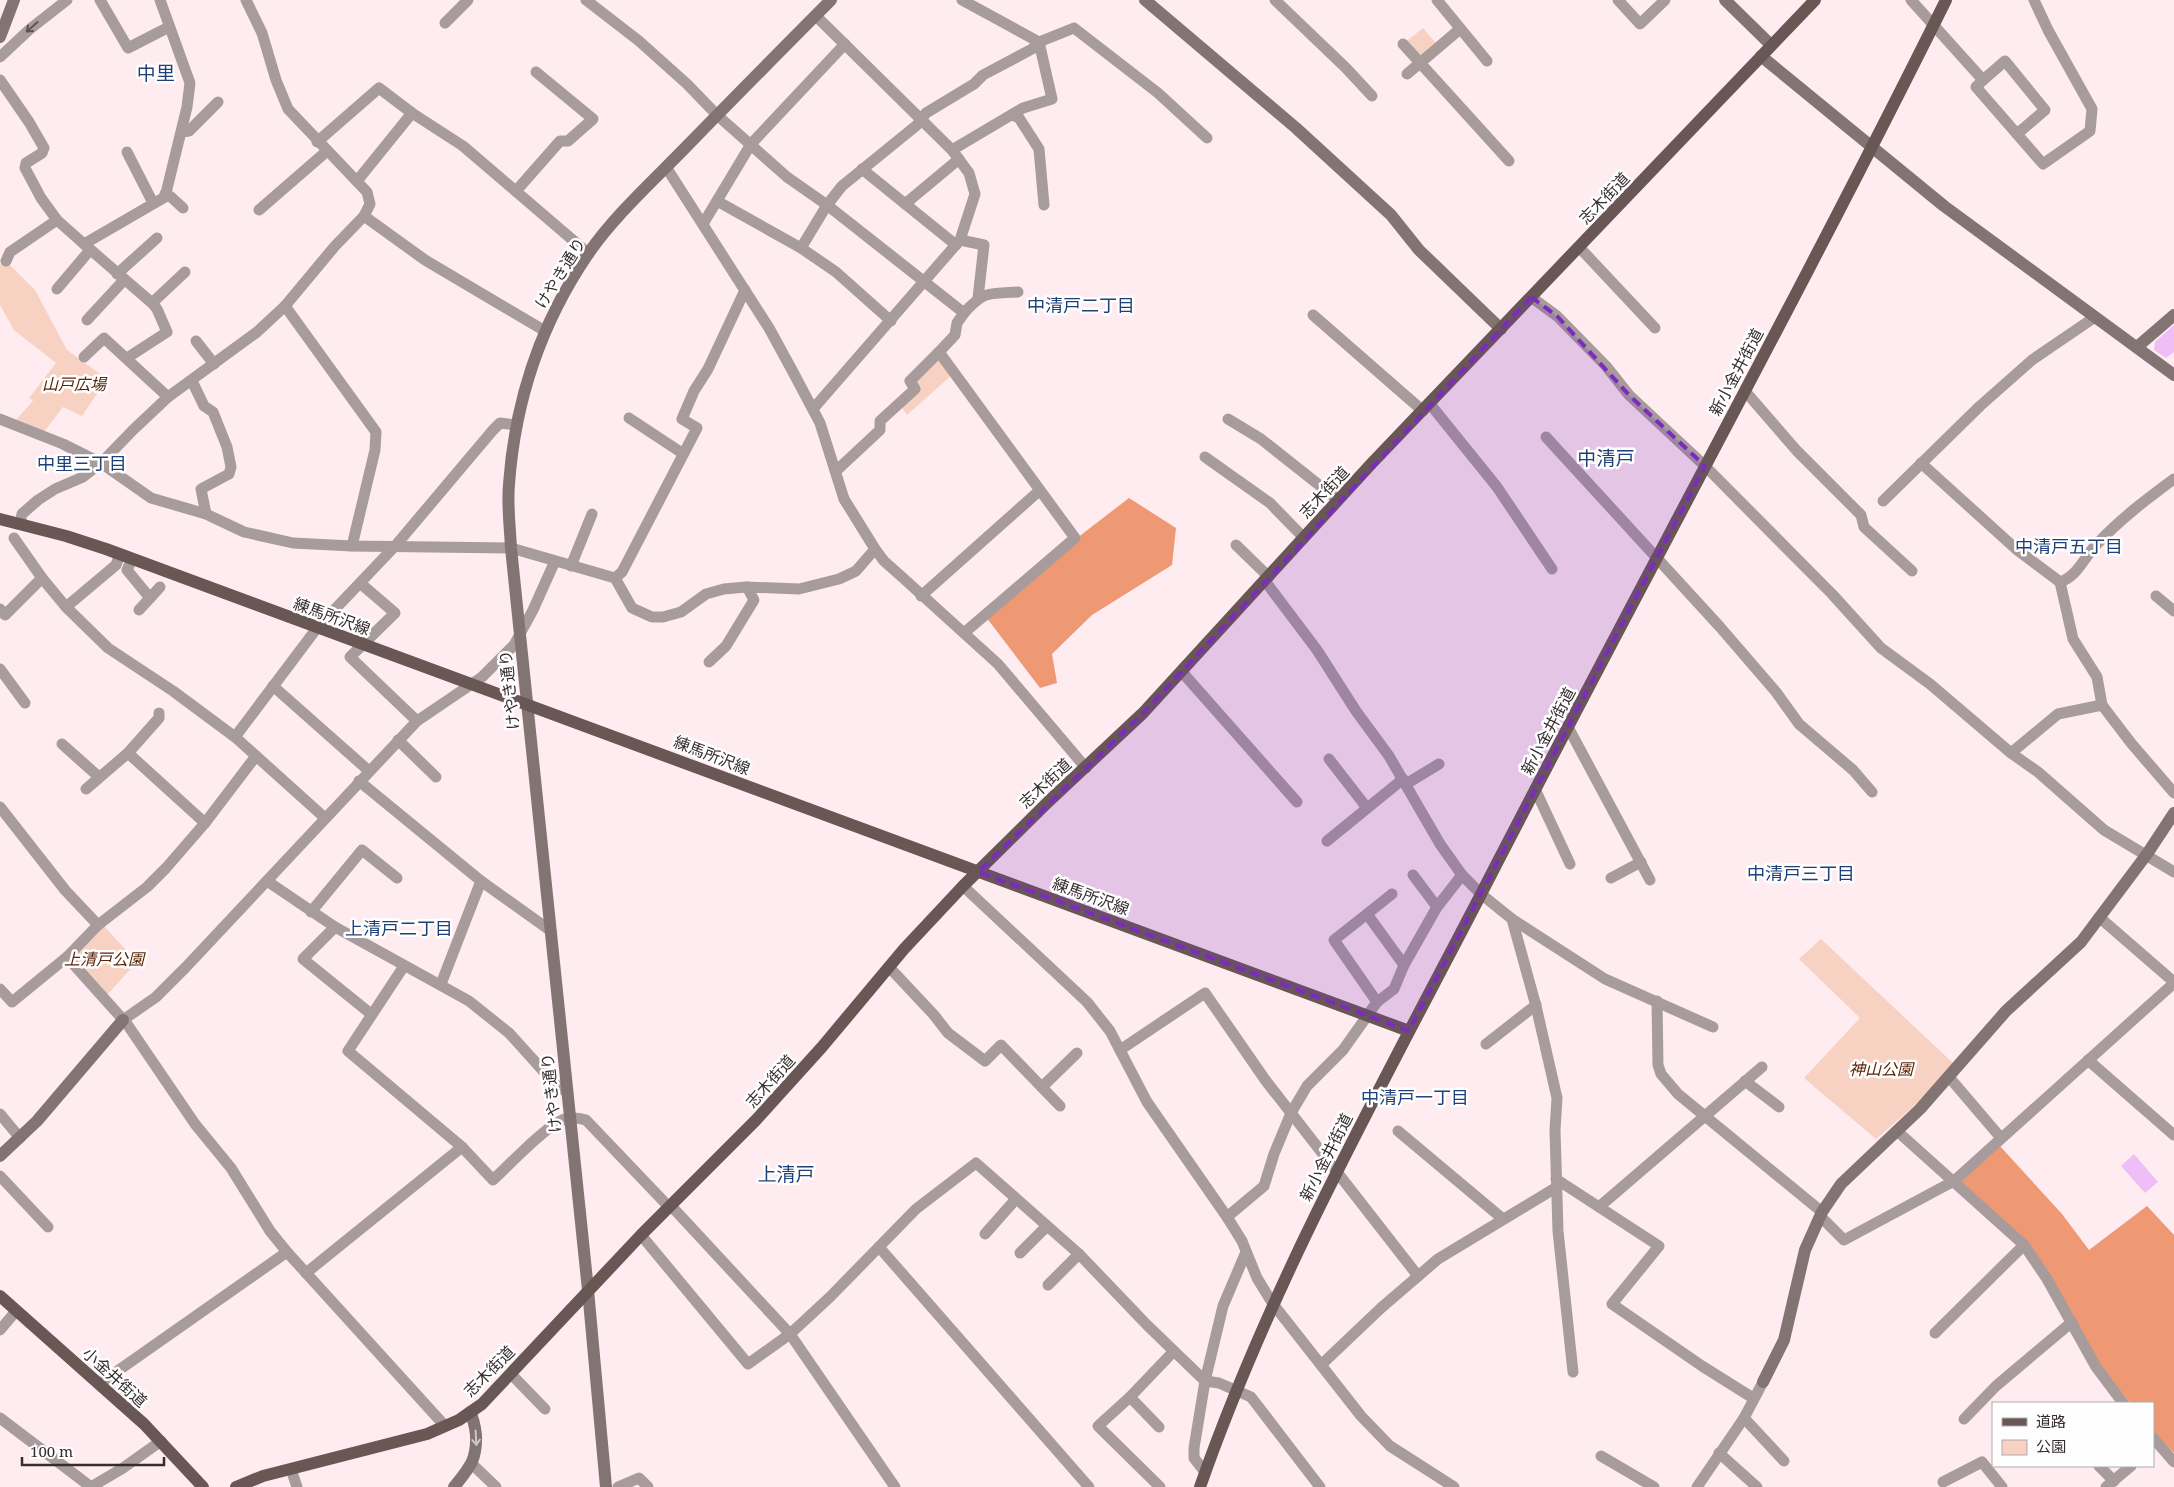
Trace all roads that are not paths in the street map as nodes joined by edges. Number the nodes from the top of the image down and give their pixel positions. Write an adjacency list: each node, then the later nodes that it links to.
1 (14, 0): 25 (street)
2 (67, 0): 31 (street, one-way to 31)
3 (100, 0): 23 (street)
4 (160, 0): 23 (street)
5 (246, 0): 47 (street)
6 (468, 0): 21 (street)
7 (586, 0): 41 (street)
8 (831, 0): 20 (street, けやき通り)
9 (962, 0): 26 (street)
10 (1145, 0): 93 (street)
11 (1275, 0): 38 (street)
12 (1437, 0): 24 (street)
13 (1618, 0): 14 (street)
14 (1665, 0)
15 (1725, 0): 29 (street)
16 (1815, 0): 29 (main road, 志木街道)
17 (1911, 0): 22 (street)
18 (1946, 0): 22 (main road, 新小金井街道)
19 (2034, 0): 45 (street)
20 (816, 16): 27 (street); 41 (street, けやき通り)
21 (445, 23)
22 (1934, 26): 37 (street); 49 (main road, 新小金井街道)
23 (169, 27): 44 (street)
24 (1460, 29): 32 (street); 33 (street)
25 (0, 37)
26 (1039, 42): 42 (street); 43 (street); 46 (street)
27 (845, 44): 43 (street); 48 (street)
28 (1403, 44): 33 (street)
29 (1772, 45): 30 (main road, 志木街道)
30 (1761, 56): 49 (street); 72 (main road, 志木街道)
31 (0, 57)
32 (1487, 61)
33 (1420, 63): 35 (street); 53 (street)
34 (536, 72): 57 (street)
35 (1407, 74)
36 (0, 80): 67 (street)
37 (1983, 80): 45 (street); 45 (street)
38 (1372, 96)
39 (218, 102): 44 (street)
40 (412, 113): 47 (street); 56 (street); 57 (street)
41 (717, 115): 48 (street); 54 (street, けやき通り)
42 (1012, 115): 52 (street); 63 (street)
43 (921, 119): 52 (street); 55 (street)
44 (182, 132): 58 (street)
45 (2017, 134)
46 (1207, 138)
47 (318, 142): 50 (street)
48 (751, 144): 59 (street); 62 (street)
49 (1873, 148): 89 (street); 103 (main road, 新小金井街道)
50 (327, 151): 56 (street); 65 (street)
51 (127, 152): 60 (street)
52 (955, 154): 61 (street); 70 (street)
53 (1508, 161)
54 (666, 167): 68 (street); 74 (street, けやき通り)
55 (862, 170): 61 (street); 62 (street)
56 (357, 181): 66 (street)
57 (516, 190): 74 (street)
58 (165, 194): 60 (street); 64 (street)
59 (716, 200): 68 (street); 73 (street)
60 (153, 203): 71 (street)
61 (905, 204): 70 (street)
62 (827, 205): 73 (street); 78 (street)
63 (1044, 205)
64 (183, 208)
65 (259, 210)
66 (364, 216): 85 (street); 94 (street)
67 (57, 220): 71 (street); 75 (street)
68 (703, 224): 80 (street)
69 (157, 238): 77 (street)
70 (958, 242): 78 (street); 83 (street)
71 (87, 247): 77 (street); 79 (street)
72 (1579, 247): 82 (main road, 志木街道); 92 (street)
73 (800, 248): 91 (street)
74 (588, 254): 94 (street, けやき通り)
75 (6, 261)
76 (186, 272): 84 (street)
77 (120, 277): 84 (street); 90 (street)
78 (924, 283): 86 (street); 91 (street)
79 (58, 288)
80 (745, 290): 106 (street); 112 (street)
81 (1018, 292): 83 (street)
82 (1531, 297): 93 (main road, 志木街道); 116 (street)
83 (978, 298): 86 (street)
84 (152, 303): 99 (street)
85 (285, 306): 100 (street); 130 (street)
86 (964, 313): 97 (street)
87 (1313, 315): 105 (street)
88 (2174, 315): 96 (street)
89 (2096, 317): 96 (street); 115 (street)
90 (87, 320)
91 (891, 321): 106 (street)
92 (1655, 328)
93 (1501, 329): 105 (main road, 志木街道)
94 (544, 331): 110 (street, けやき通り)
95 (196, 341): 100 (street)
96 (2137, 347): 101 (street)
97 (939, 352): 117 (street); 119 (street)
98 (84, 358): 99 (street)
99 (127, 358): 104 (street)
100 (214, 364): 102 (street)
101 (2174, 375)
102 (192, 381): 104 (street); 122 (street)
103 (1745, 391): 116 (main road, 新小金井街道); 138 (street)
104 (168, 397): 114 (street)
105 (1427, 407): 120 (main road, 志木街道); 137 (street)
106 (813, 409): 117 (street)
107 (629, 418): 112 (street)
108 (0, 419): 114 (street)
109 (1228, 419): 120 (street)
110 (517, 425): 128 (street); 131 (street, けやき通り)
111 (1546, 437): 134 (street)
112 (682, 453): 140 (street)
113 (1205, 457): 127 (street)
114 (101, 463): 122 (street); 125 (street)
115 (1922, 463): 121 (street); 142 (street)
116 (1705, 466): 134 (main road, 新小金井街道); 172 (street)
117 (836, 471): 132 (street)
118 (2174, 479): 142 (street)
119 (1040, 491): 146 (street); 154 (street)
120 (1338, 500): 127 (main road, 志木街道)
121 (1883, 502)
122 (206, 514): 130 (street)
123 (592, 514): 136 (street)
124 (0, 519): 125 (main road, 練馬所沢線)
125 (20, 524): 133 (main road, 練馬所沢線)
126 (14, 538): 139 (street)
127 (1304, 538): 141 (main road, 志木街道)
128 (396, 545): 130 (street); 131 (street); 143 (street)
129 (1236, 545): 141 (street)
130 (352, 546)
131 (511, 548): 135 (street); 155 (street, けやき通り)
132 (875, 549): 145 (street); 146 (street)
133 (126, 557): 148 (street); 149 (street); 153 (main road, 練馬所沢線)
134 (1657, 559): 167 (main road, 新小金井街道); 184 (street)
135 (555, 561): 136 (street); 155 (street)
136 (571, 566): 140 (street)
137 (1552, 569)
138 (1912, 571)
139 (42, 578): 149 (street); 152 (street)
140 (615, 578): 145 (street)
141 (1267, 579): 159 (main road, 志木街道); 181 (street)
142 (2060, 582): 164 (street)
143 (360, 583): 153 (street); 156 (street)
144 (160, 587): 148 (street)
145 (748, 587): 157 (street)
146 (922, 596): 154 (street)
147 (2156, 596): 151 (street)
148 (150, 598): 150 (street)
149 (66, 606): 168 (street)
150 (139, 610)
151 (2174, 611)
152 (2, 615)
153 (317, 628): 156 (main road, 練馬所沢線); 161 (street)
154 (964, 633): 176 (street)
155 (520, 634): 160 (street); 163 (street, けやき通り)
156 (362, 644): 160 (main road, 練馬所沢線); 166 (street)
157 (710, 662)
158 (0, 669): 162 (street)
159 (1182, 672): 176 (main road, 志木街道); 186 (street)
160 (471, 685): 163 (main road, 練馬所沢線); 166 (street)
161 (274, 686): 168 (street); 177 (street)
162 (25, 703)
163 (527, 705): 196 (main road, 練馬所沢線); 215 (street, けやき通り)
164 (2102, 705): 172 (street); 185 (street)
165 (159, 713): 171 (street)
166 (417, 721): 169 (street)
167 (1568, 727): 183 (main road, 新小金井街道); 194 (street)
168 (235, 737): 173 (street)
169 (398, 740): 177 (street); 179 (street)
170 (62, 744): 178 (street)
171 (128, 753): 178 (street); 191 (street)
172 (2011, 753): 193 (street)
173 (256, 756): 190 (street); 191 (street)
174 (1328, 759): 188 (street)
175 (1439, 764): 181 (street)
176 (1086, 768): 196 (main road, 志木街道)
177 (369, 771): 180 (street)
178 (99, 777): 182 (street)
179 (436, 777)
180 (358, 781): 190 (street); 203 (street)
181 (1404, 782): 188 (street); 199 (street)
182 (86, 788)
183 (1535, 789): 195 (street); 207 (main road, 新小金井街道)
184 (1872, 792)
185 (2174, 793)
186 (1297, 802)
187 (0, 807): 213 (street)
188 (1367, 808): 192 (street)
189 (2174, 813): 193 (street)
190 (325, 818): 202 (street)
191 (205, 822): 213 (street)
192 (1327, 841)
193 (2147, 854): 197 (street); 211 (street)
194 (1640, 862): 201 (street); 204 (street)
195 (1570, 864)
196 (978, 872): 205 (main road, 志木街道); 227 (main road, 練馬所沢線)
197 (2174, 872)
198 (1413, 874): 208 (street)
199 (1462, 875): 207 (street); 208 (street)
200 (397, 878): 209 (street)
201 (1611, 878)
202 (267, 880): 209 (street); 228 (street)
203 (481, 880): 215 (street); 221 (street)
204 (1650, 880)
205 (963, 886): 219 (main road, 志木街道); 232 (street)
206 (1392, 894): 210 (street)
207 (1481, 894): 212 (street); 230 (main road, 新小金井街道)
208 (1437, 907): 217 (street)
209 (311, 912): 214 (street)
210 (1368, 914): 217 (street); 224 (street)
211 (2099, 917): 220 (street); 236 (street)
212 (1512, 919): 223 (street); 225 (street)
213 (98, 926): 216 (street)
214 (334, 928): 218 (street); 226 (street)
215 (551, 931): 239 (street, けやき通り)
216 (67, 957): 222 (street); 228 (street)
217 (1404, 965): 224 (street)
218 (404, 966): 221 (street); 226 (street)
219 (889, 967): 238 (street); 258 (main road, 志木街道)
220 (2174, 983): 234 (street)
221 (441, 984): 239 (street)
222 (1, 991)
223 (1657, 1000): 229 (street); 244 (street)
224 (1377, 1002): 227 (street)
225 (1536, 1005): 231 (street); 256 (street)
226 (371, 1014): 251 (street)
227 (1368, 1015): 230 (main road, 練馬所沢線); 242 (street)
228 (124, 1020): 249 (street); 269 (street)
229 (1713, 1027)
230 (1410, 1030): 253 (main road, 新小金井街道)
231 (1486, 1044)
232 (1120, 1050): 242 (street); 261 (street)
233 (1077, 1053): 238 (street)
234 (2088, 1060): 248 (street); 250 (street)
235 (1762, 1067): 237 (street)
236 (1949, 1077): 247 (street); 250 (street)
237 (1745, 1081): 241 (street); 244 (street)
238 (1042, 1087): 240 (street)
239 (567, 1092): 245 (street, けやき通り)
240 (1060, 1106)
241 (1779, 1107)
242 (1291, 1113): 253 (street); 261 (street)
243 (0, 1114): 249 (street)
244 (1704, 1115): 259 (street); 260 (street)
245 (570, 1118): 251 (street); 258 (street); 276 (street, けやき通り)
246 (1398, 1131): 262 (street)
247 (1897, 1131): 255 (street); 260 (street)
248 (2174, 1135)
249 (20, 1138): 252 (street)
250 (2001, 1138): 255 (street)
251 (462, 1147): 273 (street)
252 (0, 1156)
253 (1337, 1170): 274 (street); 278 (main road, 新小金井街道)
254 (0, 1176): 264 (street)
255 (1954, 1181): 260 (street); 267 (street)
256 (1556, 1183): 259 (street); 262 (street); 286 (street)
257 (1016, 1199): 263 (street); 265 (street); 268 (street)
258 (669, 1206): 266 (main road, 志木街道); 283 (street)
259 (1599, 1207): 293 (street)
260 (1821, 1214): 289 (street)
261 (1227, 1217): 270 (street)
262 (1502, 1219): 274 (street)
263 (1047, 1226): 271 (street); 272 (street)
264 (48, 1227)
265 (985, 1234)
266 (641, 1235): 276 (main road, 志木街道); 283 (street)
267 (2024, 1245): 280 (street); 282 (street)
268 (879, 1247): 283 (street); 324 (street)
269 (287, 1252): 273 (street); 290 (street)
270 (1246, 1252): 278 (street); 288 (street)
271 (1020, 1253)
272 (1079, 1254): 275 (street); 284 (street)
273 (306, 1273): 300 (street)
274 (1418, 1276): 285 (street)
275 (1048, 1285)
276 (588, 1290): 287 (main road, 志木街道); 320 (street, けやき通り)
277 (0, 1296): 279 (main road, 小金井街道)
278 (1272, 1304): 285 (street); 291 (main road, 新小金井街道)
279 (16, 1311): 281 (street); 290 (main road, 小金井街道)
280 (2072, 1322): 294 (street); 299 (street)
281 (0, 1330)
282 (1935, 1333)
283 (790, 1334): 323 (street)
284 (1174, 1351): 288 (street); 292 (street)
285 (1321, 1365): 328 (street)
286 (1573, 1372)
287 (511, 1374): 295 (street); 296 (main road, 志木街道)
288 (1205, 1381): 291 (street); 312 (street)
289 (1762, 1382): 293 (street)
290 (99, 1384): 302 (main road, 小金井街道)
291 (1236, 1390): 312 (main road, 新小金井街道); 327 (street)
292 (1130, 1397): 301 (street); 325 (street)
293 (1754, 1398): 298 (street)
294 (2122, 1402)
295 (545, 1409)
296 (470, 1412): 300 (main road, 志木街道); 308 (street, one-way to 308)
297 (0, 1418): 302 (street)
298 (1744, 1418): 304 (street); 306 (street)
299 (1964, 1419)
300 (445, 1426): 311 (main road, 志木街道)
301 (1159, 1427)
302 (161, 1441): 315 (main road, 小金井街道)
303 (2154, 1443): 307 (street)
304 (1719, 1453): 330 (street); 331 (street)
305 (1601, 1456): 329 (street)
306 (1784, 1461)
307 (2174, 1462)
308 (472, 1464): 318 (street); 319 (street)
309 (2100, 1467): 314 (street)
310 (2130, 1467): 314 (street)
311 (292, 1469): 316 (main road, 志木街道); 317 (street)
312 (1205, 1472): 326 (main road, 新小金井街道)
313 (1943, 1482): 332 (street)
314 (2110, 1484)
315 (203, 1487)
316 (236, 1487)
317 (297, 1487)
318 (454, 1487)
319 (496, 1487)
320 (606, 1487)
321 (618, 1487): 322 (street)
322 (648, 1487)
323 (895, 1487)
324 (1089, 1487)
325 (1160, 1487)
326 (1200, 1487)
327 (1320, 1487)
328 (1454, 1487)
329 (1654, 1487)
330 (1697, 1487)
331 (1757, 1487)
332 (2002, 1487)

